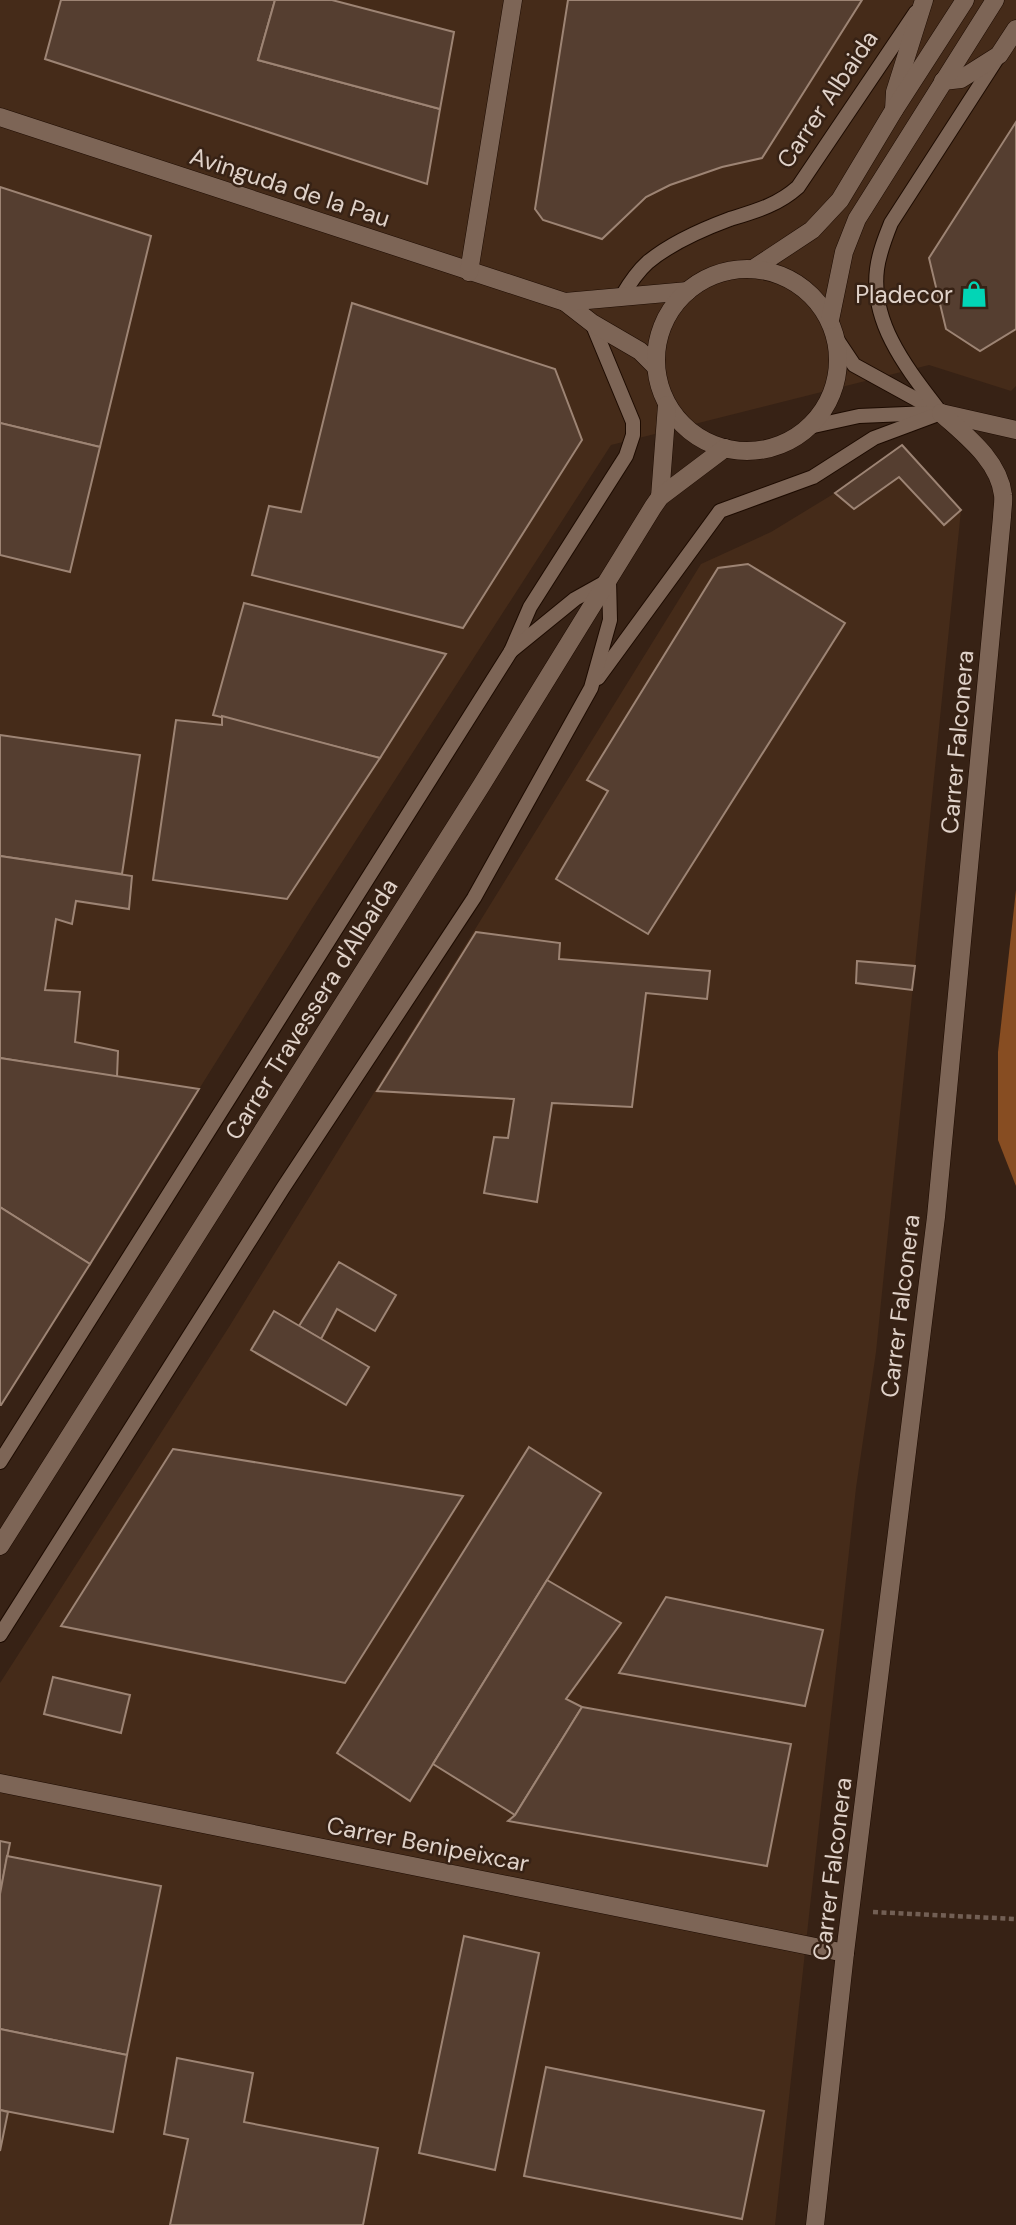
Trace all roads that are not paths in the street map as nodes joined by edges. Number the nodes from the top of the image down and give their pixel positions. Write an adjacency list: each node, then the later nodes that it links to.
1 (513, 0): 11 (street)
2 (965, 0): 8 (street)
3 (995, 0): 7 (street)
4 (923, 1): 8 (street, Carrer Albaida); 13 (lane, Carrer Albaida)
5 (1016, 29): 6 (street)
6 (999, 55): 7 (street); 19 (lane)
7 (943, 81): 16 (street)
8 (894, 110): 10 (street)
9 (0, 117): 11 (street, Avinguda de la Pau)
10 (753, 269): 12 (street); 16 (street)
11 (469, 272): 14 (street, Avinguda de la Pau)
12 (688, 291): 13 (street, Avinguda de la Pau); 17 (street)
13 (622, 296): 14 (street, Avinguda de la Pau)
14 (565, 302): 15 (street, Avinguda de la Pau)
15 (592, 323): 17 (street, Avinguda de la Pau); 25 (lane)
16 (833, 329): 19 (lane); 20 (street)
17 (655, 366): 18 (street)
18 (667, 405): 22 (street); 23 (street, Carrer Travessera d'Albaida)
19 (942, 413): 20 (lane); 21 (street); 26 (lane); 31 (street, Carrer Falconera)
20 (809, 427): 22 (street)
21 (1016, 430)
22 (725, 448): 23 (street, Carrer Travessera d'Albaida)
23 (660, 497): 24 (street, Carrer Travessera d'Albaida)
24 (609, 580): 25 (lane); 26 (lane); 28 (street, Carrer Travessera d'Albaida)
25 (512, 651): 27 (lane)
26 (591, 688): 29 (lane)
27 (0, 1462)
28 (0, 1546)
29 (0, 1635)
30 (0, 1783): 31 (street, Carrer Benipeixcar)
31 (845, 1953): 32 (street, Carrer Falconera)
32 (815, 2225)

